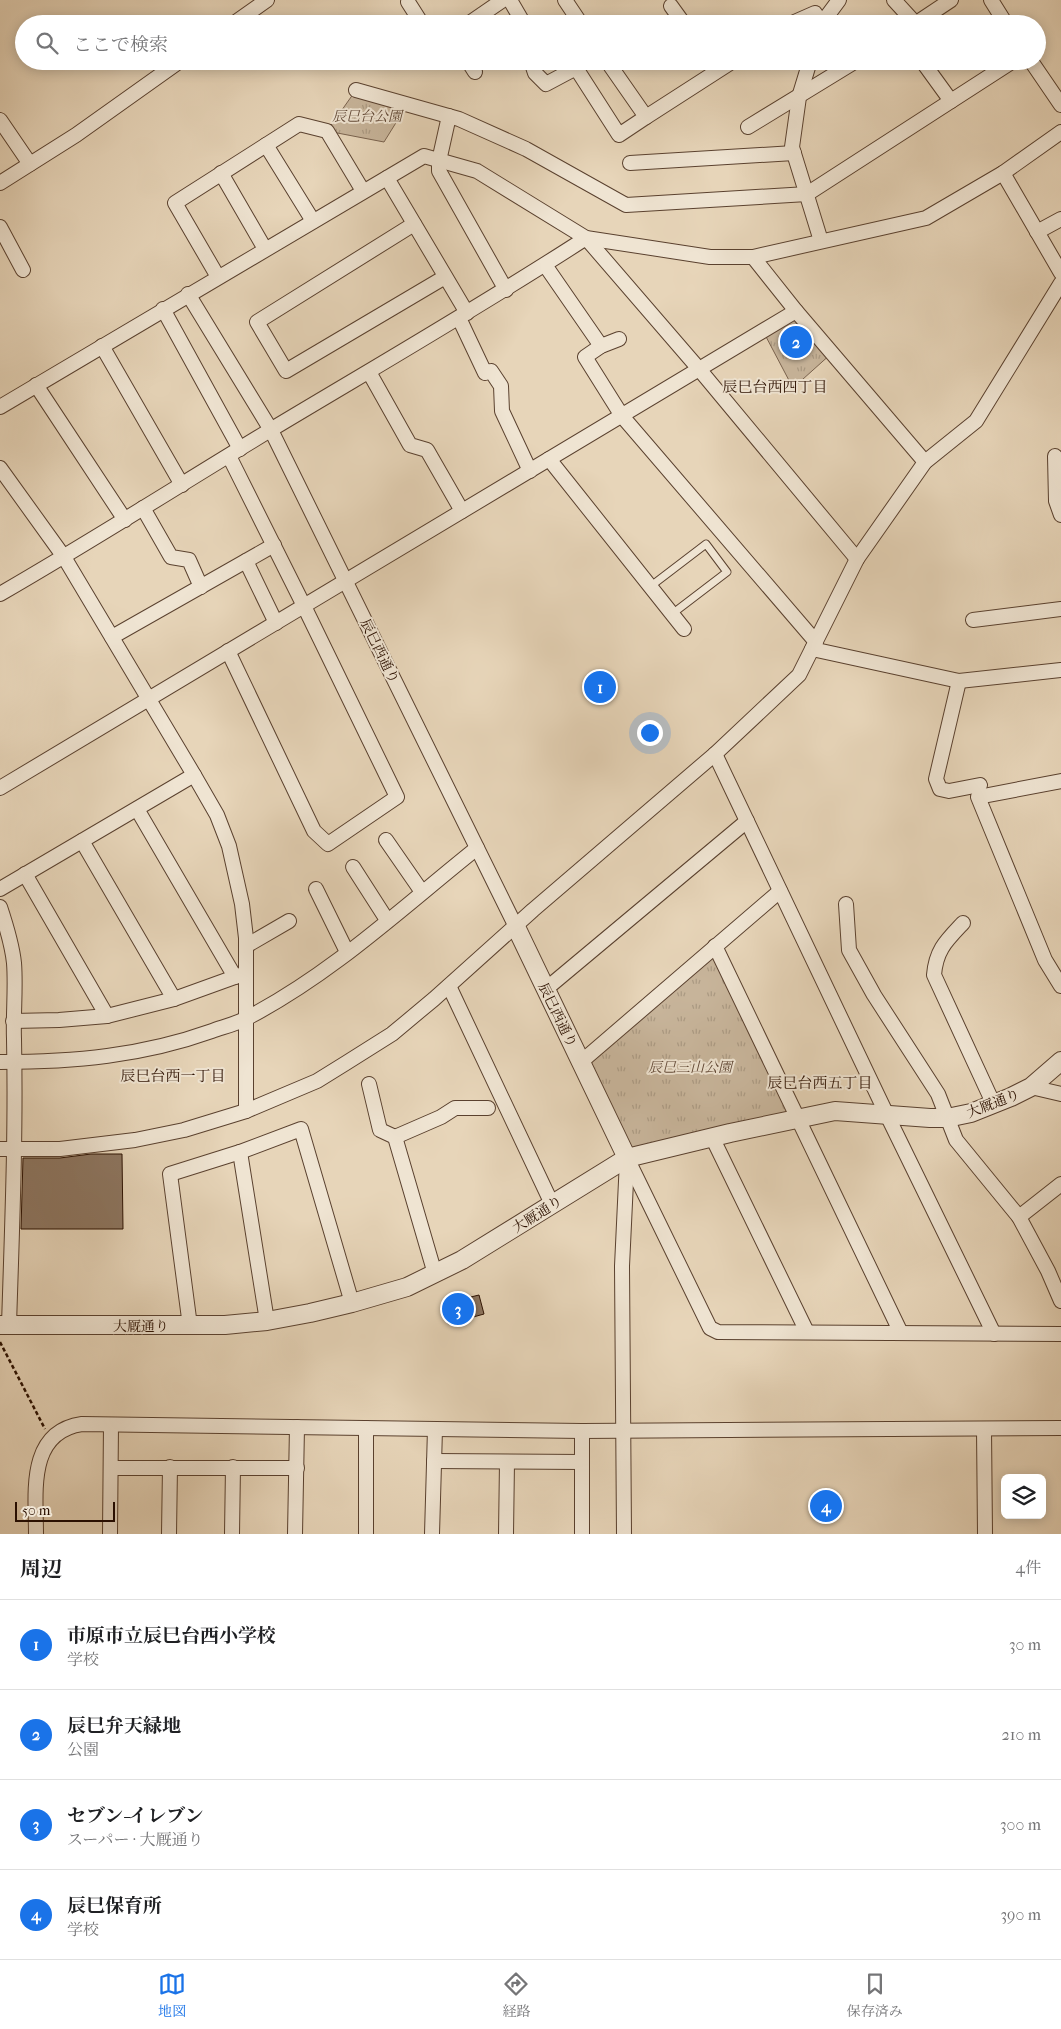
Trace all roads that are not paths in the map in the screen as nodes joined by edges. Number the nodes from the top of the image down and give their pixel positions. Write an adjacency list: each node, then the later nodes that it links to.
1 (267, 0): 11 (street)
2 (503, 0): 13 (street)
3 (510, 0): 14 (street)
4 (565, 0): 15 (street)
5 (839, 0): 17 (street)
6 (894, 0): 18 (street)
7 (951, 0): 19 (street)
8 (990, 0): 20 (street)
9 (408, 2): 12 (street)
10 (671, 6): 16 (street)
11 (246, 15)
12 (416, 15)
13 (481, 15)
14 (519, 15)
15 (575, 15)
16 (678, 15)
17 (828, 15)
18 (907, 15)
19 (928, 15)
20 (1000, 15)
21 (167, 70): 45 (street)
22 (534, 70): 23 (street)
23 (572, 70)
24 (577, 70): 37 (street)
25 (613, 70): 37 (street)
26 (710, 70): 37 (street)
27 (807, 70): 33 (street)
28 (842, 70): 33 (street)
29 (929, 70): 34 (street)
30 (999, 70): 34 (street)
31 (1037, 70): 35 (street)
32 (356, 90): 36 (street)
33 (799, 97): 39 (street); 42 (street)
34 (951, 101): 51 (street)
35 (1061, 105)
36 (449, 116): 43 (street); 51 (street)
37 (646, 118)
38 (0, 120): 45 (street)
39 (748, 127)
40 (1061, 132): 47 (street)
41 (266, 145): 46 (street); 50 (street); 53 (street)
42 (794, 153): 44 (street); 51 (street)
43 (440, 161): 48 (street); 57 (street); 67 (street)
44 (630, 163)
45 (30, 164): 49 (street)
46 (221, 173): 59 (street); 64 (street)
47 (1003, 173): 56 (street); 58 (street)
48 (387, 178): 50 (street); 54 (street)
49 (0, 183)
50 (363, 192): 53 (street)
51 (807, 194): 58 (street)
52 (1061, 218): 56 (street)
53 (313, 221): 59 (street)
54 (414, 224): 65 (street); 65 (street)
55 (0, 227): 62 (street)
56 (1037, 232): 63 (street)
57 (586, 238): 60 (street); 61 (street); 75 (street)
58 (821, 240): 60 (street)
59 (265, 249): 64 (street)
60 (753, 257): 70 (street)
61 (545, 265): 67 (street); 74 (street)
62 (23, 270)
63 (1061, 273)
64 (218, 277): 68 (street)
65 (445, 277): 71 (street)
66 (1061, 283): 84 (street)
67 (506, 290): 71 (street)
68 (188, 294): 69 (street); 80 (street, 辰巳西通り)
69 (163, 309): 73 (street); 81 (street)
70 (796, 311): 75 (street); 84 (street)
71 (463, 316): 76 (street); 85 (street)
72 (619, 339): 74 (street)
73 (102, 346): 77 (street); 87 (street)
74 (601, 346): 79 (street)
75 (699, 369): 79 (street); 94 (street)
76 (369, 372): 80 (street); 89 (street)
77 (36, 385): 78 (street); 91 (street)
78 (0, 407)
79 (622, 416): 83 (street); 107 (street)
80 (271, 430): 81 (street); 96 (street, 辰巳西通り)
81 (234, 452): 87 (street); 92 (street)
82 (1054, 456): 90 (street)
83 (549, 459): 85 (street); 97 (street)
84 (925, 462): 94 (street)
85 (530, 471): 89 (street)
86 (1, 473): 93 (street)
87 (182, 485): 88 (street)
88 (143, 508): 91 (street); 98 (street)
89 (462, 511): 96 (street)
90 (1061, 515)
91 (125, 520): 93 (street)
92 (274, 545): 95 (street); 100 (street)
93 (64, 557): 99 (street); 106 (street)
94 (857, 559): 107 (street)
95 (246, 561): 98 (street); 104 (street)
96 (346, 581): 100 (street); 121 (street, 辰巳西通り)
97 (650, 586): 102 (street); 102 (lane)
98 (200, 587): 106 (street)
99 (0, 594)
100 (304, 606): 104 (street); 108 (street)
101 (1061, 609): 103 (street)
102 (672, 614): 105 (street)
103 (973, 620)
104 (276, 623): 108 (street)
105 (684, 629)
106 (112, 637): 111 (street)
107 (814, 646): 110 (street); 112 (street)
108 (228, 651): 111 (street)
109 (1061, 670): 110 (street)
110 (959, 681): 115 (street)
111 (149, 699): 113 (street); 116 (street)
112 (715, 754): 118 (street); 133 (street)
113 (194, 774): 117 (street); 134 (street)
114 (1061, 781): 139 (street)
115 (980, 784)
116 (0, 788)
117 (136, 808): 120 (street); 137 (street)
118 (747, 821): 126 (street); 140 (street)
119 (386, 840): 127 (street)
120 (82, 841): 123 (street); 141 (street)
121 (477, 848): 127 (street); 133 (street, 辰巳西通り)
122 (353, 867): 130 (street)
123 (25, 874): 124 (street); 142 (street)
124 (0, 889)
125 (316, 889): 136 (street)
126 (780, 891): 135 (street); 154 (street)
127 (422, 892): 130 (street)
128 (846, 904): 155 (street)
129 (0, 907): 144 (street)
130 (387, 920): 136 (street)
131 (288, 921): 134 (street)
132 (963, 923): 151 (street)
133 (516, 927): 138 (street); 140 (street, 辰巳西通り)
134 (246, 946): 137 (street)
135 (715, 946): 146 (street); 156 (street)
136 (347, 952): 143 (street)
137 (241, 975): 141 (street); 143 (street)
138 (449, 986): 153 (street); 163 (street)
139 (1061, 986)
140 (546, 989): 146 (street, 辰巳西通り)
141 (174, 999): 142 (street)
142 (107, 1016): 144 (street)
143 (246, 1019): 145 (street); 153 (street)
144 (13, 1021): 145 (street)
145 (7, 1062): 159 (street)
146 (581, 1062): 161 (street, 辰巳西通り)
147 (1061, 1062): 149 (street, 大厩通り)
148 (369, 1084): 157 (street)
149 (1031, 1087): 150 (street); 151 (street, 大厩通り)
150 (1061, 1094)
151 (994, 1105): 155 (street, 大厩通り)
152 (488, 1108): 157 (street)
153 (246, 1111): 159 (street)
154 (887, 1115): 155 (street, 大厩通り); 156 (street, 大厩通り); 174 (street)
155 (947, 1118): 164 (street)
156 (798, 1119): 158 (street, 大厩通り); 173 (street)
157 (395, 1137): 166 (street)
158 (712, 1137): 161 (street, 大厩通り); 172 (street)
159 (7, 1149): 165 (street)
160 (240, 1152): 168 (street); 169 (street); 171 (street)
161 (627, 1158): 163 (street, 大厩通り); 172 (street); 181 (street)
162 (1061, 1184): 164 (street)
163 (552, 1204): 166 (street, 大厩通り)
164 (1019, 1217): 167 (street)
165 (6, 1234): 170 (street)
166 (435, 1274): 168 (street, 大厩通り)
167 (1061, 1301)
168 (352, 1303): 169 (street, 大厩通り)
169 (267, 1321): 171 (street, 大厩通り)
170 (4, 1325): 171 (street, 大厩通り)
171 (190, 1326)
172 (807, 1332): 173 (street)
173 (901, 1333): 174 (street)
174 (994, 1334): 175 (street)
175 (1061, 1334)
176 (110, 1425): 177 (street); 189 (street); 191 (street)
177 (297, 1427): 178 (street); 190 (street)
178 (366, 1428): 180 (street); 196 (street)
179 (1061, 1428): 182 (street)
180 (435, 1429): 183 (street); 184 (street)
181 (622, 1429): 182 (street); 183 (street); 200 (street)
182 (984, 1429): 201 (street)
183 (582, 1431): 186 (street)
184 (434, 1461): 185 (street); 197 (street)
185 (507, 1462): 186 (street); 198 (street)
186 (582, 1462): 199 (street)
187 (170, 1467): 188 (street); 189 (street); 193 (street)
188 (233, 1467): 190 (street); 194 (street)
189 (111, 1468): 192 (street)
190 (297, 1468): 195 (street)
191 (36, 1534)
192 (110, 1534)
193 (170, 1534)
194 (232, 1534)
195 (295, 1534)
196 (366, 1534)
197 (432, 1534)
198 (506, 1534)
199 (582, 1534)
200 (624, 1534)
201 (984, 1534)

